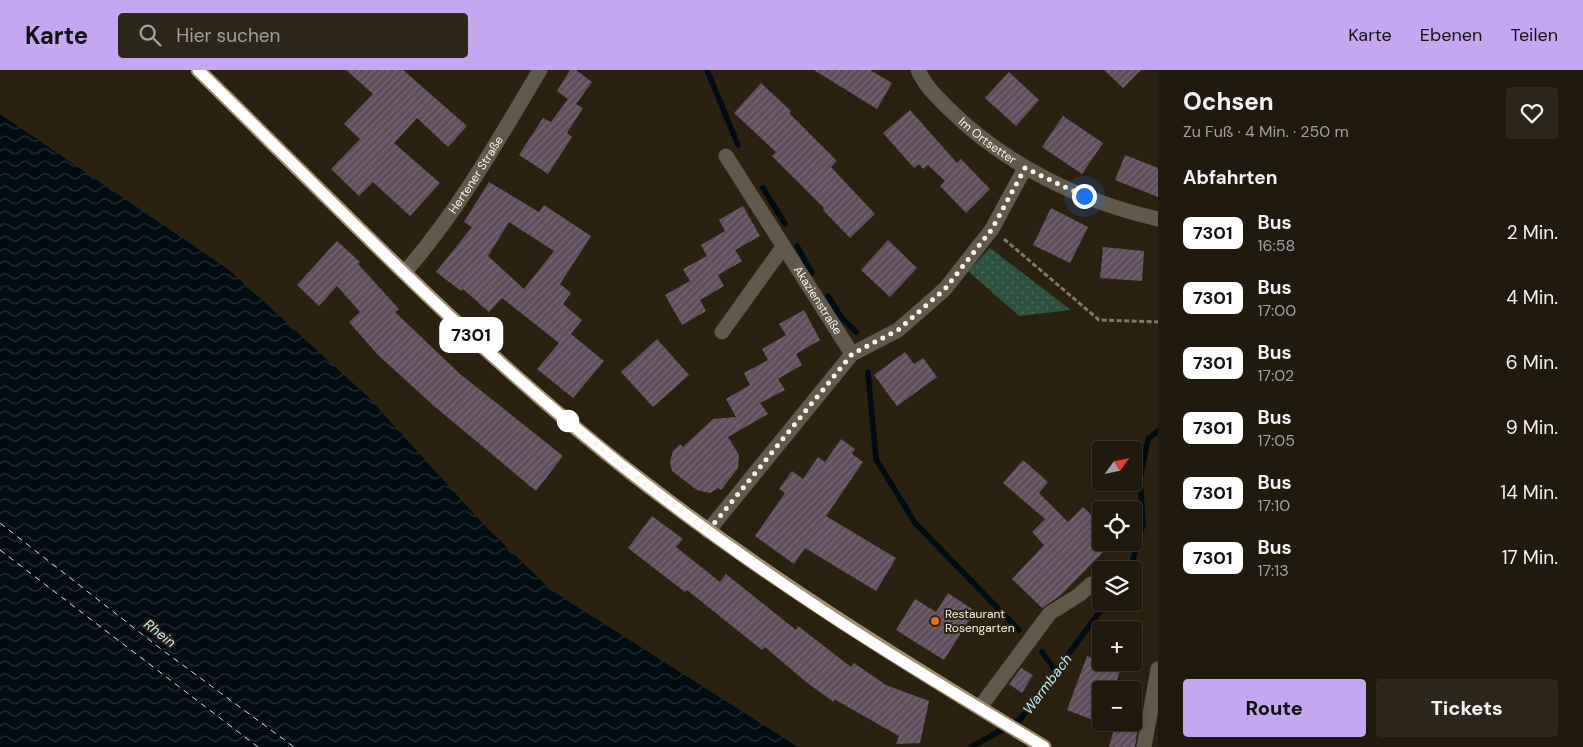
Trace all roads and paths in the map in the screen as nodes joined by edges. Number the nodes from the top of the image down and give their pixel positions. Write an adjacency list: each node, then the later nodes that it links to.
1 (198, 70): 9 (main road)
2 (540, 70): 9 (street, Hertener Straße)
3 (918, 70): 5 (street, Im Ortsetter)
4 (726, 156): 8 (street, Akazienstraße)
5 (1025, 168): 6 (street, Im Ortsetter); 7 (street)
6 (1158, 219)
7 (992, 229): 10 (path); 12 (street)
8 (783, 246): 11 (street); 12 (street, Akazienstraße)
9 (404, 274): 13 (main road)
10 (1158, 322)
11 (722, 332)
12 (852, 354): 13 (street)
13 (708, 531): 16 (main road)
14 (1091, 584): 16 (street)
15 (1158, 669): 18 (street)
16 (980, 707): 17 (main road)
17 (1044, 747)
18 (1144, 747)

